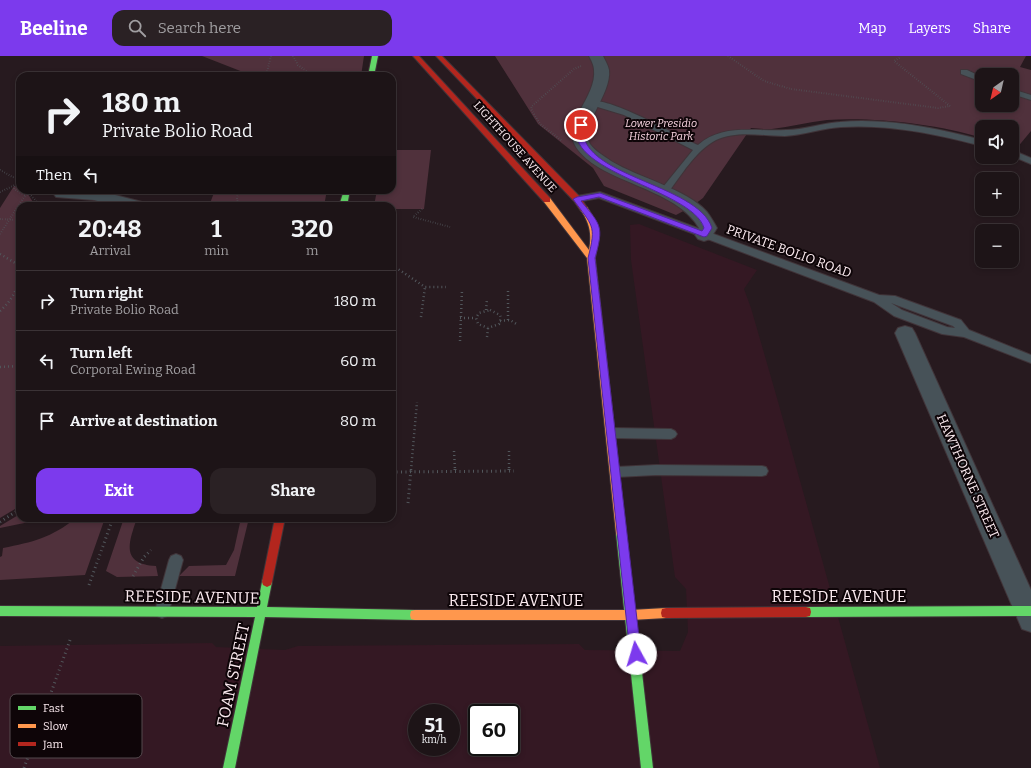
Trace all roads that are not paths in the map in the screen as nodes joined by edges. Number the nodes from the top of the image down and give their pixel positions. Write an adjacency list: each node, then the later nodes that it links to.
1 (375, 56): 5 (main road)
2 (416, 56): 20 (main road, LIGHTHOUSE AVENUE)
3 (439, 56): 17 (main road, LIGHTHOUSE AVENUE)
4 (596, 56): 10 (street)
5 (372, 72)
6 (964, 72): 7 (lane)
7 (975, 77)
8 (1019, 94): 9 (lane)
9 (1031, 98)
10 (594, 102): 12 (lane); 15 (street)
11 (975, 141): 12 (lane)
12 (699, 149): 15 (lane)
13 (1019, 156): 14 (lane)
14 (1031, 161)
15 (664, 192): 19 (street)
16 (62, 194): 18 (street)
17 (577, 199): 19 (lane, PRIVATE BOLIO ROAD); 20 (main road, LIGHTHOUSE AVENUE)
18 (121, 202)
19 (704, 235): 22 (lane, PRIVATE BOLIO ROAD)
20 (591, 258): 25 (main road, LIGHTHOUSE AVENUE)
21 (905, 333): 34 (street, HAWTHORNE STREET)
22 (995, 345): 23 (lane); 24 (lane, PRIVATE BOLIO ROAD)
23 (1031, 351)
24 (1031, 359)
25 (612, 433): 26 (lane); 28 (main road, LIGHTHOUSE AVENUE)
26 (670, 434)
27 (762, 471): 28 (lane)
28 (616, 472): 35 (main road, LIGHTHOUSE AVENUE)
29 (279, 522): 32 (main road, FOAM STREET)
30 (176, 560): 31 (lane)
31 (162, 611): 32 (main road, REESIDE AVENUE); 33 (main road, REESIDE AVENUE)
32 (261, 612): 35 (main road, REESIDE AVENUE); 36 (main road, FOAM STREET)
33 (1, 614)
34 (1030, 614): 35 (main road, REESIDE AVENUE)
35 (631, 615): 37 (main road, LIGHTHOUSE AVENUE)
36 (229, 768)
37 (648, 768)

